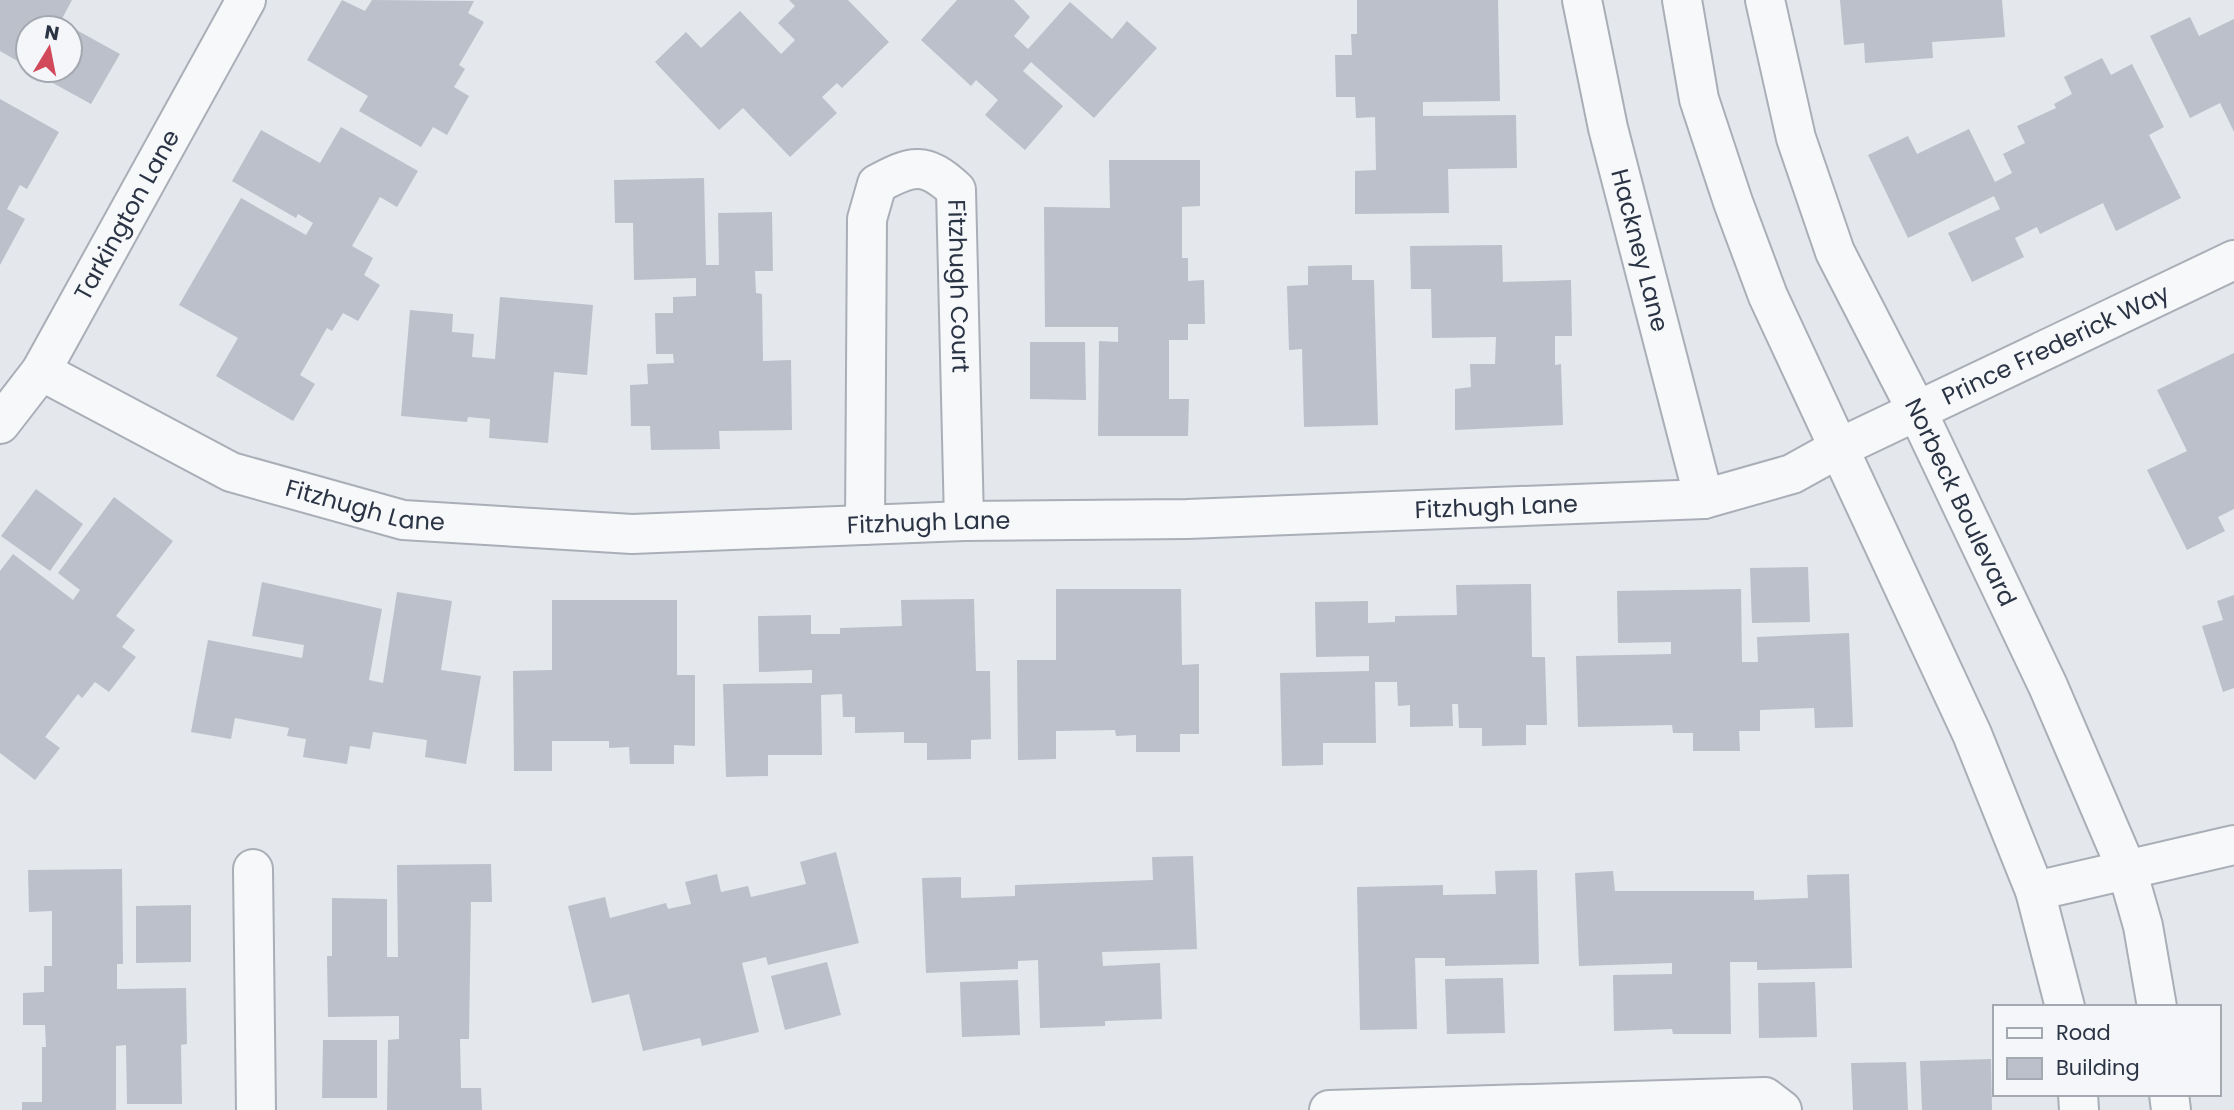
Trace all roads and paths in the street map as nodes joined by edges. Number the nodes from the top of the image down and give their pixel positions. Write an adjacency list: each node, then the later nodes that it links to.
1 (246, 0): 6 (street, Tarkington Lane)
2 (1582, 0): 10 (street, Hackney Lane)
3 (1682, 0): 9 (street)
4 (1765, 0): 7 (street, Norbeck Boulevard)
5 (2234, 260): 7 (street, Prince Frederick Way)
6 (41, 371): 8 (street, Tarkington Lane); 12 (street, Fitzhugh Lane)
7 (1917, 411): 9 (street, Prince Frederick Way); 15 (street, Norbeck Boulevard)
8 (0, 424)
9 (1839, 448): 10 (street, Fitzhugh Lane); 16 (street)
10 (1704, 499): 11 (street, Fitzhugh Lane)
11 (964, 521): 12 (street, Fitzhugh Lane); 12 (street, Fitzhugh Court)
12 (865, 524)
13 (2234, 845): 15 (street)
14 (253, 869): 20 (street)
15 (2127, 870): 16 (street); 18 (street, Norbeck Boulevard)
16 (2035, 891): 17 (street)
17 (2064, 1005)
18 (2157, 1005)
19 (1589, 1106): 21 (street); 22 (street)
20 (256, 1110)
21 (1329, 1110)
22 (1782, 1110)

